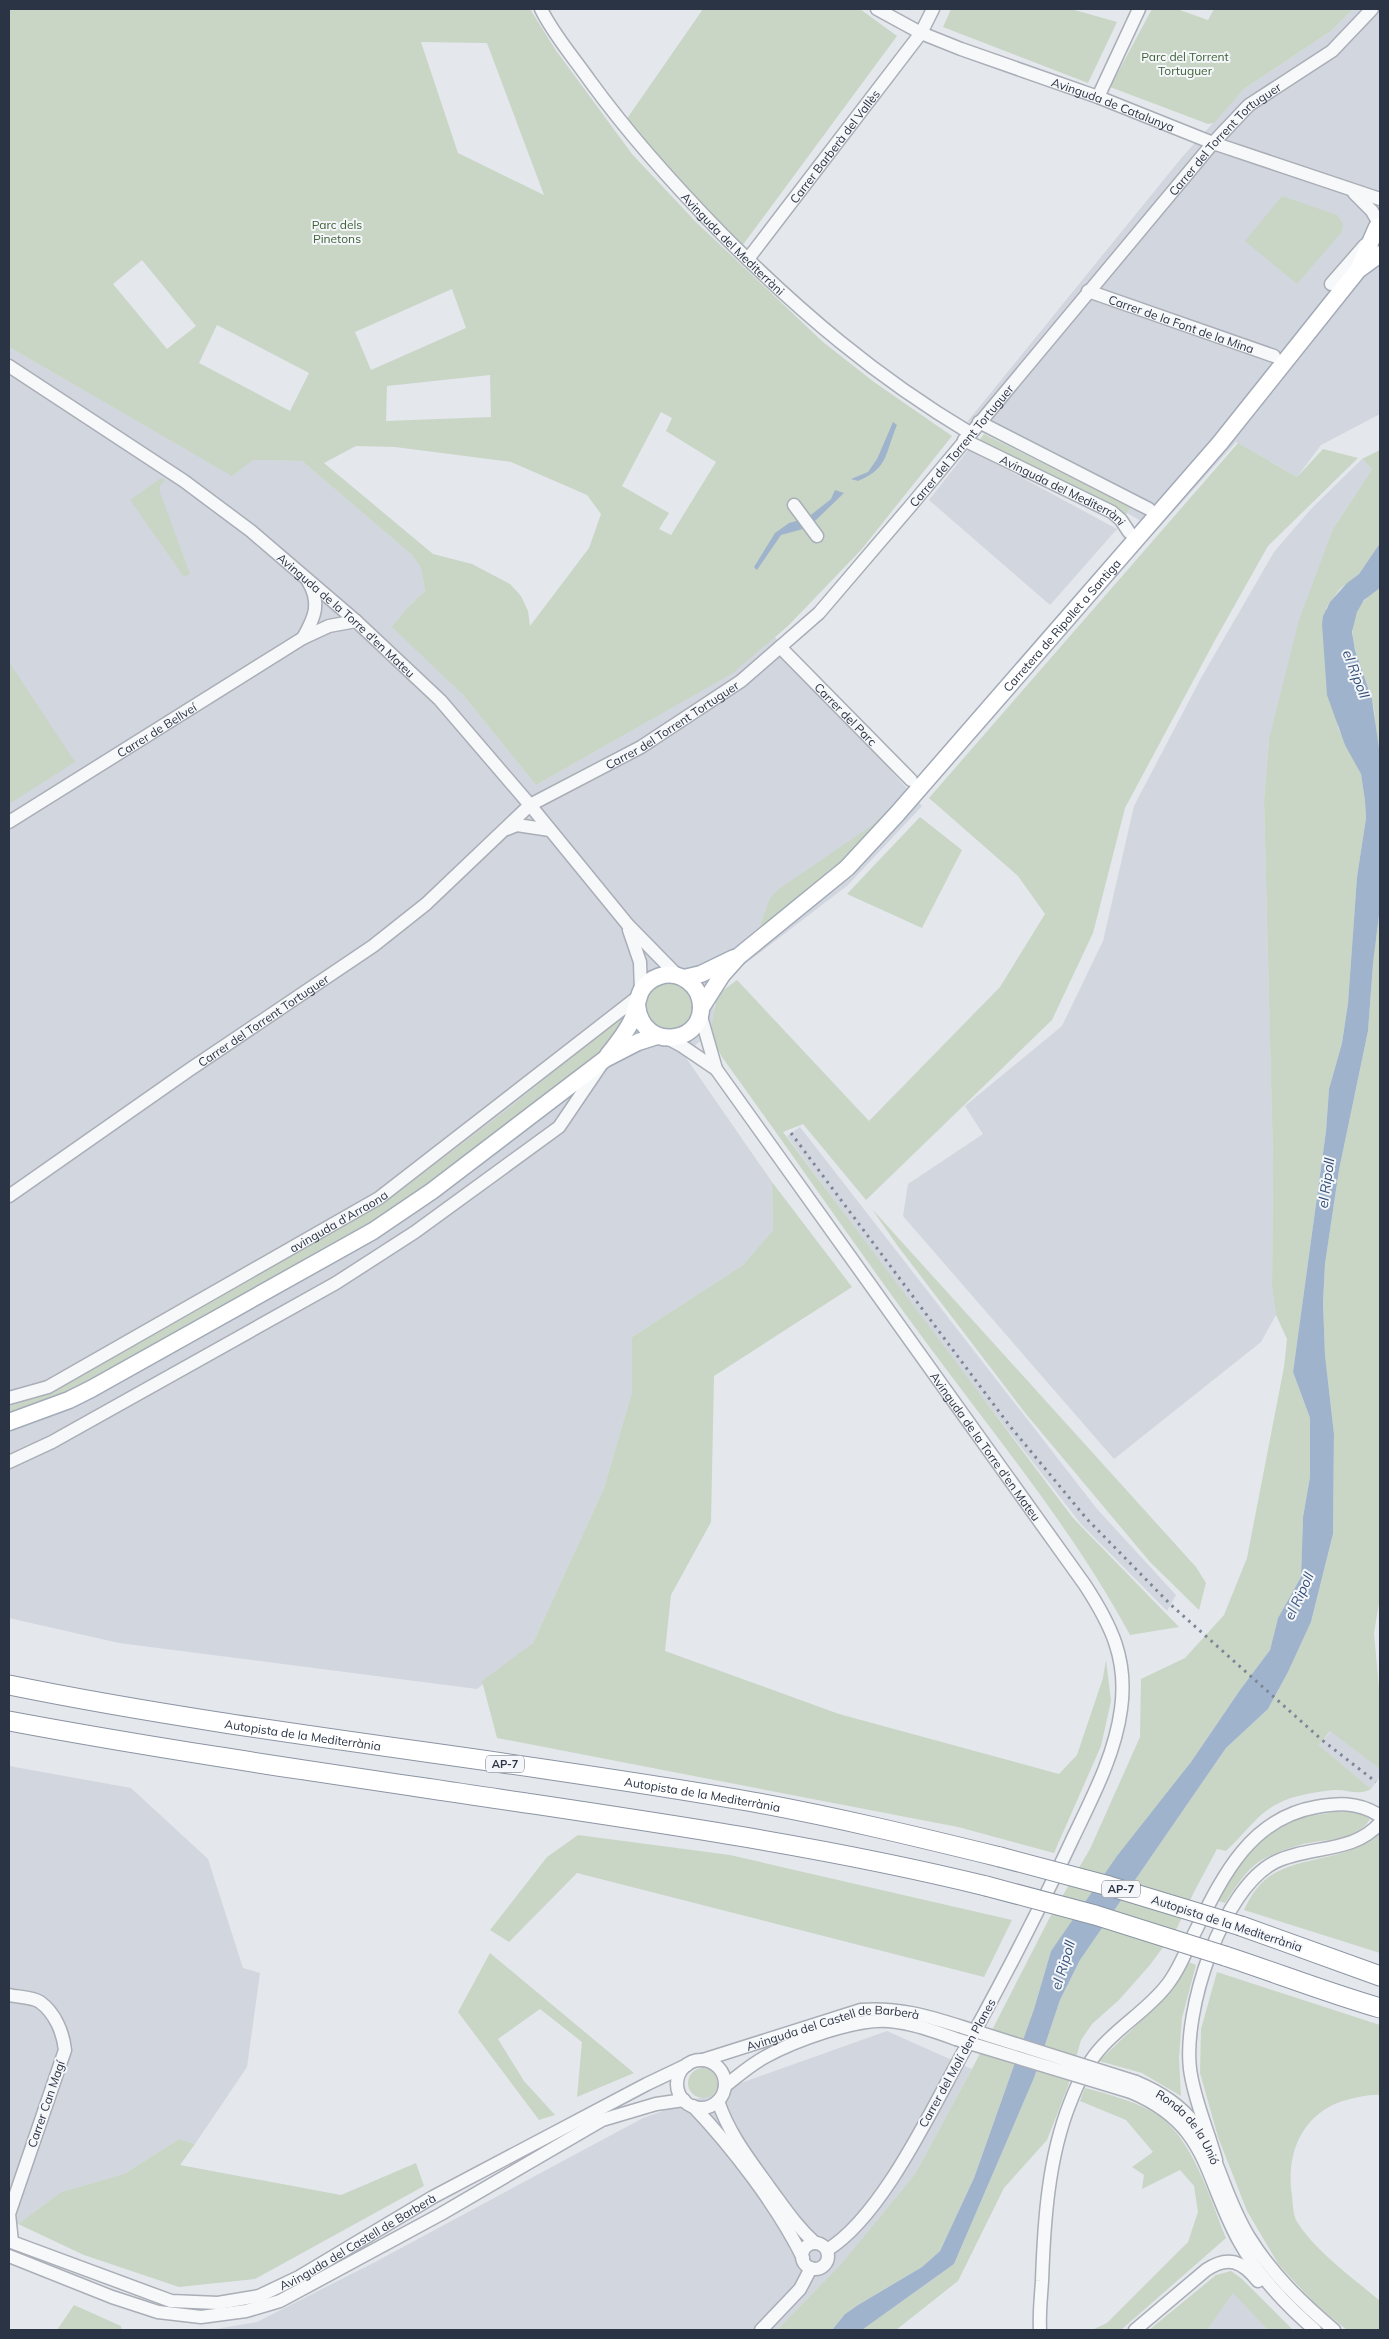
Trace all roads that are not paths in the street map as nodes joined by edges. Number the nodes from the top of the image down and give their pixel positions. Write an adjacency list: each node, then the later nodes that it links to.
1 (541, 9): 13 (street, Avinguda del Mediterràni)
2 (877, 9): 6 (street, Avinguda de Catalunya)
3 (933, 9): 6 (street, Carrer Barberà del Vallès)
4 (1139, 9): 7 (street)
5 (1372, 9): 8 (street, Carrer del Torrent Tortuguer)
6 (921, 32): 7 (street, Avinguda de Catalunya); 13 (street, Carrer Barberà del Vallès)
7 (1098, 97): 8 (street, Avinguda de Catalunya)
8 (1213, 143): 9 (street, Avinguda de Catalunya); 16 (street, Carrer del Torrent Tortuguer)
9 (1352, 192): 10 (street, Avinguda de Catalunya); 11 (street, Avinguda de Catalunya)
10 (1380, 200)
11 (1378, 225): 14 (main road); 15 (street)
12 (1380, 254): 14 (main road)
13 (748, 259): 19 (street, Avinguda del Mediterràni)
14 (1358, 270): 34 (main road, Carretera de Ripollet a Santiga)
15 (1331, 284)
16 (1088, 291): 17 (street, Carrer de la Font de la Mina); 19 (street, Carrer del Torrent Tortuguer)
17 (1274, 356)
18 (9, 366): 24 (street, Avinguda de la Torre d'en Mateu)
19 (971, 432): 21 (street, Avinguda del Mediterràni); 22 (street, Avinguda del Mediterràni); 27 (street, Carrer del Torrent Tortuguer)
20 (794, 505): 23 (street)
21 (1149, 509)
22 (1129, 532)
23 (817, 536)
24 (304, 575): 25 (street, Avinguda de la Torre d'en Mateu); 26 (street)
25 (356, 621): 26 (street, Carrer de Bellveí); 29 (street, Avinguda de la Torre d'en Mateu)
26 (303, 638): 30 (street, Carrer de Bellveí)
27 (780, 647): 28 (street, Carrer del Parc); 29 (street, Carrer del Torrent Tortuguer)
28 (911, 780)
29 (530, 806): 31 (street, Carrer del Torrent Tortuguer); 32 (street, Avinguda de la Torre d'en Mateu)
30 (9, 822)
31 (504, 830): 32 (street); 41 (street, Carrer del Torrent Tortuguer)
32 (550, 830): 33 (street, Avinguda de la Torre d'en Mateu)
33 (628, 925): 35 (street, Avinguda de la Torre d'en Mateu); 36 (street, Avinguda de la Torre d'en Mateu)
34 (739, 956): 35 (main road); 37 (main road)
35 (681, 976): 36 (main road); 37 (main road)
36 (639, 997): 38 (main road); 39 (main road); 42 (street, avinguda d'Arraona)
37 (701, 1010): 38 (main road); 40 (street, Avinguda de la Torre d'en Mateu)
38 (662, 1037): 39 (main road); 40 (street, Avinguda de la Torre d'en Mateu)
39 (605, 1059): 43 (main road); 44 (street)
40 (716, 1069): 48 (street, Avinguda de la Torre d'en Mateu)
41 (9, 1196)
42 (9, 1398)
43 (9, 1422)
44 (9, 1462)
45 (9, 1685): 49 (highway, Autopista de la Mediterrània / AP-7, bridge)
46 (9, 1721): 51 (highway, bridge)
47 (1379, 1818): 61 (street); 70 (street)
48 (1063, 1860): 64 (street, Carrer del Molí den Planes)
49 (1380, 1976)
50 (9, 1995): 62 (street, Carrer Can Magí)
51 (1341, 1997): 52 (highway); 53 (highway)
52 (1380, 2008)
53 (1380, 2018)
54 (959, 2033): 55 (street, Avinguda del Castell de Barberà); 57 (street, Avinguda del Castell de Barberà); 58 (street, Ronda de la Unió, bridge)
55 (703, 2060): 56 (street); 57 (street)
56 (687, 2065): 60 (street); 62 (street, Avinguda del Castell de Barberà)
57 (725, 2086): 59 (street)
58 (1133, 2087): 61 (street, Ronda de la Unió); 68 (street, Ronda de la Unió)
59 (718, 2101): 60 (street); 63 (street)
60 (689, 2103): 65 (street, Avinguda del Castell de Barberà); 66 (street)
61 (1216, 2160): 72 (street, Ronda de la Unió)
62 (10, 2242)
63 (815, 2243): 64 (street); 66 (street)
64 (827, 2250): 67 (street)
65 (9, 2256)
66 (802, 2258): 67 (street)
67 (811, 2268): 69 (street)
68 (1311, 2327): 71 (street)
69 (761, 2330)
70 (1040, 2330)
71 (1135, 2330)
72 (1334, 2330)

